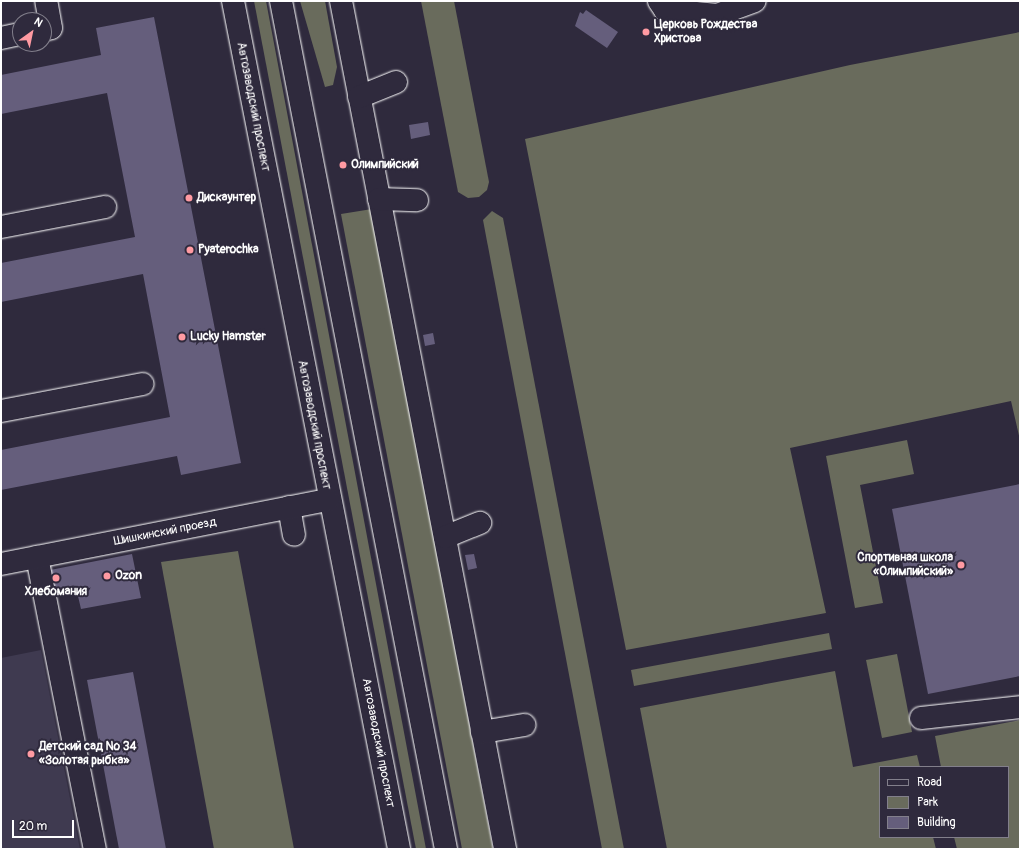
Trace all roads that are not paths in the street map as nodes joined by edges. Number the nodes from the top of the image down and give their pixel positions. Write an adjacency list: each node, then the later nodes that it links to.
1 (46, 1): 7 (street)
2 (233, 1): 18 (street, Автозаводский проспект)
3 (281, 1): 31 (street)
4 (341, 1): 11 (street)
5 (659, 1): 6 (street)
6 (755, 1)
7 (48, 12)
8 (12, 36): 9 (street)
9 (1, 38)
10 (396, 82): 11 (street)
11 (359, 97): 12 (street)
12 (379, 199): 13 (street); 22 (street)
13 (417, 200)
14 (105, 207): 15 (street)
15 (1, 227)
16 (142, 384): 17 (street)
17 (1, 411)
18 (328, 500): 19 (street, Шишкинский проезд); 30 (street, Автозаводский проспект)
19 (283, 505): 21 (street); 23 (street, Шишкинский проезд)
20 (480, 523): 22 (street)
21 (294, 535)
22 (445, 538): 28 (street)
23 (36, 557): 24 (street, Шишкинский проезд); 29 (street)
24 (1, 564)
25 (1020, 707): 26 (street)
26 (920, 718)
27 (524, 725): 28 (street)
28 (482, 732): 32 (street)
29 (95, 849)
30 (399, 849)
31 (446, 849)
32 (505, 849)

